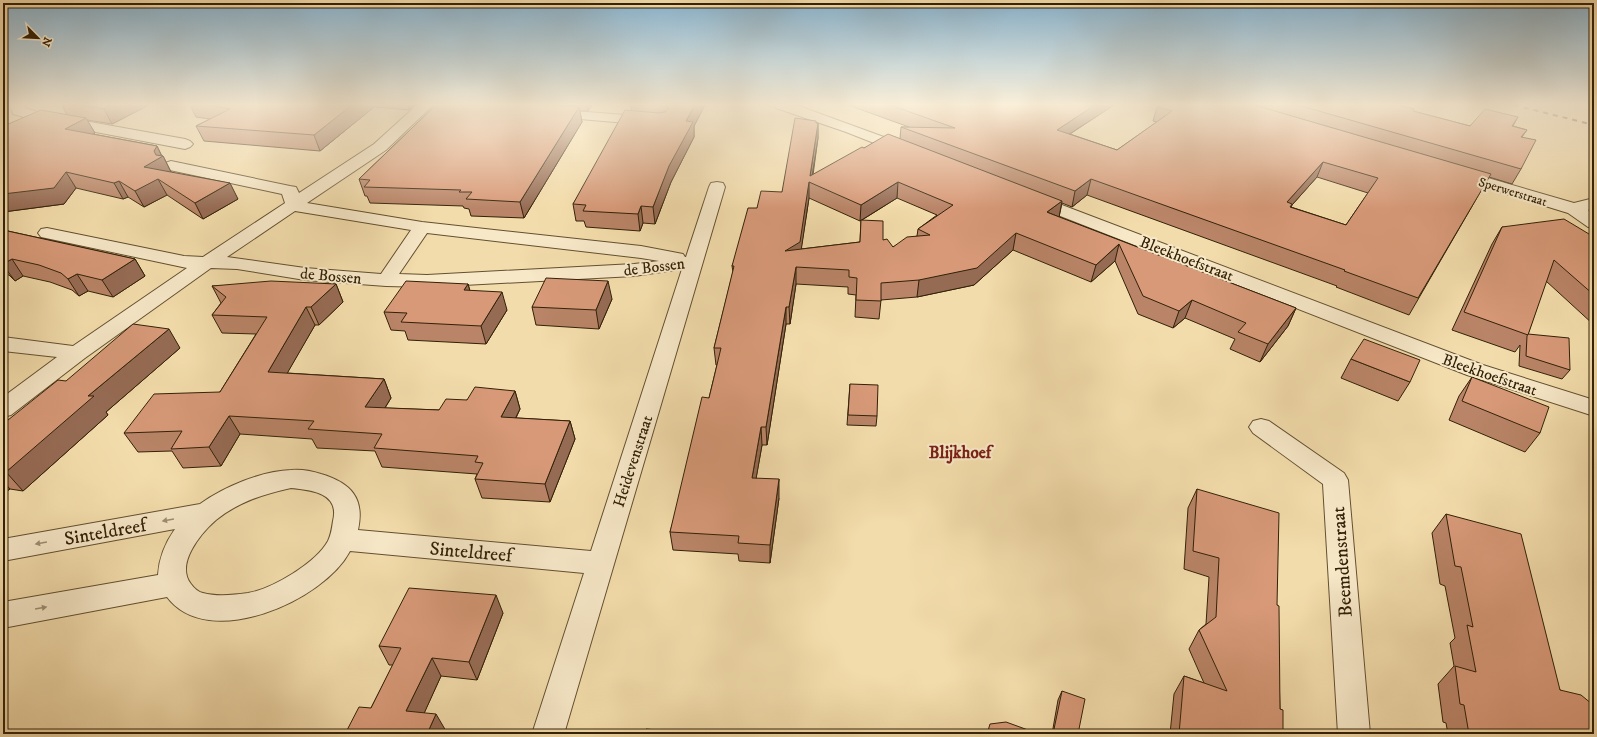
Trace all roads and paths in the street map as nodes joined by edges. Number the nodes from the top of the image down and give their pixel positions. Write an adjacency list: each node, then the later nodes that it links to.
1 (160, 139): 4 (street)
2 (389, 139): 11 (street)
3 (879, 139): 5 (street)
4 (185, 144)
5 (925, 157)
6 (171, 166): 11 (street)
7 (1446, 171): 12 (street, Sperwerstraat)
8 (717, 187): 17 (street, Heidevenstraat)
9 (1013, 191): 21 (street, Bleekhoefstraat)
10 (1594, 203): 12 (street)
11 (294, 206): 14 (street, de Bossen); 16 (street)
12 (1574, 209): 13 (street)
13 (1594, 223)
14 (422, 227): 17 (street, de Bossen); 18 (street)
15 (47, 233): 16 (street, de Bossen)
16 (209, 261): 18 (street, de Bossen); 20 (street)
17 (695, 261): 18 (street, de Bossen); 27 (street, Heidevenstraat)
18 (386, 280)
19 (3, 344): 20 (street)
20 (77, 353): 22 (street)
21 (1594, 408)
22 (3, 410)
23 (1261, 427): 31 (street, Beemdenstraat)
24 (207, 513): 25 (street, Sinteldreef); 26 (street, Sinteldreef, one-way to 26); 28 (street, Sinteldreef)
25 (342, 539): 27 (street, Sinteldreef); 28 (street, Sinteldreef)
26 (3, 550)
27 (600, 563): 30 (street, Heidevenstraat)
28 (174, 584): 29 (street, one-way to 28)
29 (3, 615)
30 (548, 734)
31 (1354, 734)

